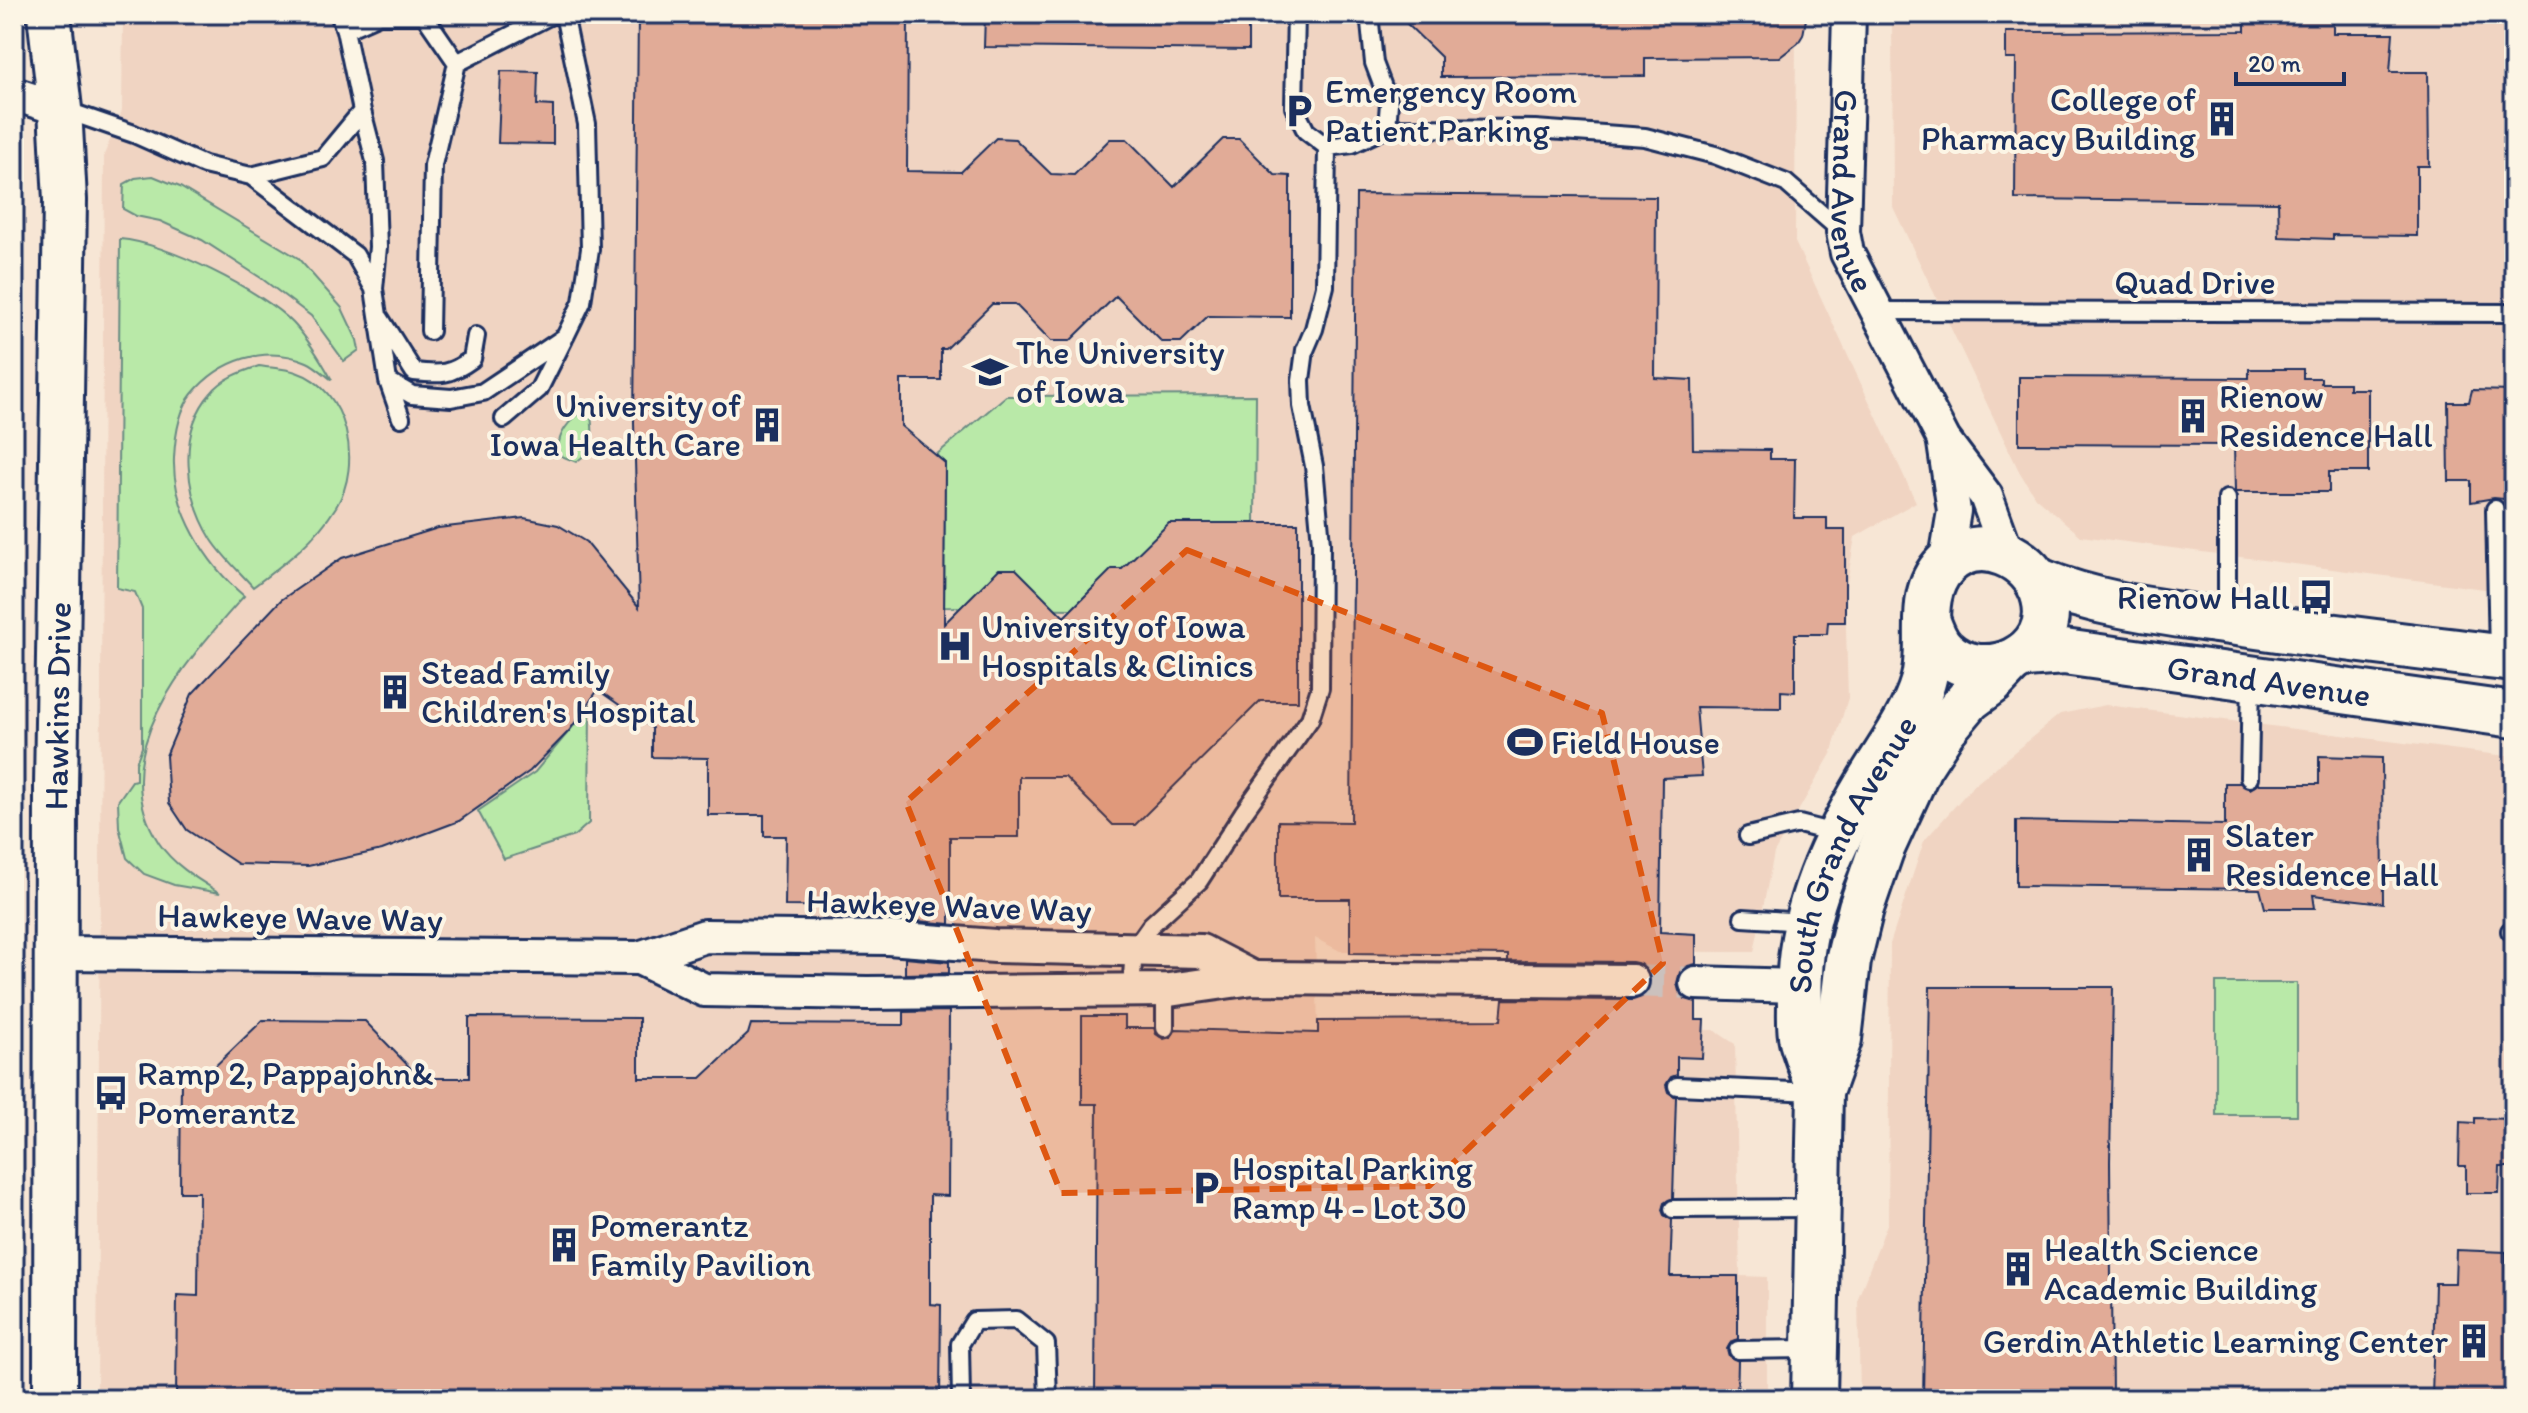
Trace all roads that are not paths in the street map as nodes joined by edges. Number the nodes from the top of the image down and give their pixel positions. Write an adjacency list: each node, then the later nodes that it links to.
1 (49, 14): 10 (street, Hawkins Drive)
2 (553, 14): 8 (lane)
3 (564, 14): 22 (lane)
4 (1296, 14): 13 (lane)
5 (1372, 14): 12 (lane)
6 (1849, 14): 15 (street, Grand Avenue)
7 (342, 22): 8 (lane); 11 (lane)
8 (457, 63): 20 (lane)
9 (14, 94): 10 (street)
10 (60, 109): 14 (lane); 43 (street, Hawkins Drive)
11 (362, 111): 14 (lane); 16 (lane)
12 (1387, 128): 13 (lane); 15 (lane)
13 (1327, 147): 42 (lane)
14 (251, 176): 16 (lane)
15 (1843, 232): 17 (street, Grand Avenue)
16 (374, 289): 19 (lane)
17 (1876, 311): 18 (lane, Quad Drive); 26 (street, Grand Avenue)
18 (2514, 313)
19 (377, 314): 21 (lane); 23 (lane)
20 (430, 331)
21 (476, 336)
22 (565, 337): 23 (lane); 25 (lane)
23 (388, 381): 24 (lane)
24 (401, 418)
25 (504, 419)
26 (1944, 440): 29 (street, Grand Avenue); 30 (street, Grand Avenue)
27 (2227, 499): 32 (lane)
28 (2495, 509): 33 (lane)
29 (1945, 565): 30 (main road); 31 (main road)
30 (2023, 567): 32 (main road, Grand Avenue); 34 (main road)
31 (1927, 619): 34 (main road); 39 (main road, South Grand Avenue)
32 (2226, 622): 33 (main road, Grand Avenue)
33 (2506, 658)
34 (2016, 660): 35 (main road, Grand Avenue); 39 (main road, South Grand Avenue)
35 (2251, 678): 36 (main road, Grand Avenue); 37 (lane)
36 (2514, 715)
37 (2249, 778)
38 (1748, 836): 39 (lane)
39 (1860, 842): 41 (main road, South Grand Avenue); 53 (main road, South Grand Avenue)
40 (1743, 918): 41 (lane)
41 (1808, 922): 48 (main road, South Grand Avenue)
42 (1134, 949): 44 (street, Hawkeye Wave Way); 45 (street, Hawkeye Wave Way); 49 (lane)
43 (56, 953): 44 (street, Hawkeye Wave Way); 58 (street, Hawkins Drive)
44 (639, 958): 49 (street, Hawkeye Wave Way)
45 (1253, 978): 46 (street, Hawkeye Wave Way); 50 (street, Hawkeye Wave Way)
46 (1632, 981)
47 (1696, 983): 48 (street)
48 (1798, 986): 53 (main road, South Grand Avenue)
49 (1131, 990): 50 (street, Hawkeye Wave Way)
50 (1169, 990): 51 (lane)
51 (1165, 1028)
52 (1677, 1086): 53 (lane)
53 (1820, 1092): 54 (main road, South Grand Avenue)
54 (1817, 1208): 55 (lane); 56 (main road, South Grand Avenue)
55 (1673, 1209)
56 (1814, 1349): 57 (lane); 61 (main road, South Grand Avenue)
57 (1738, 1350)
58 (55, 1399)
59 (961, 1399): 60 (lane)
60 (1048, 1399)
61 (1814, 1399)

